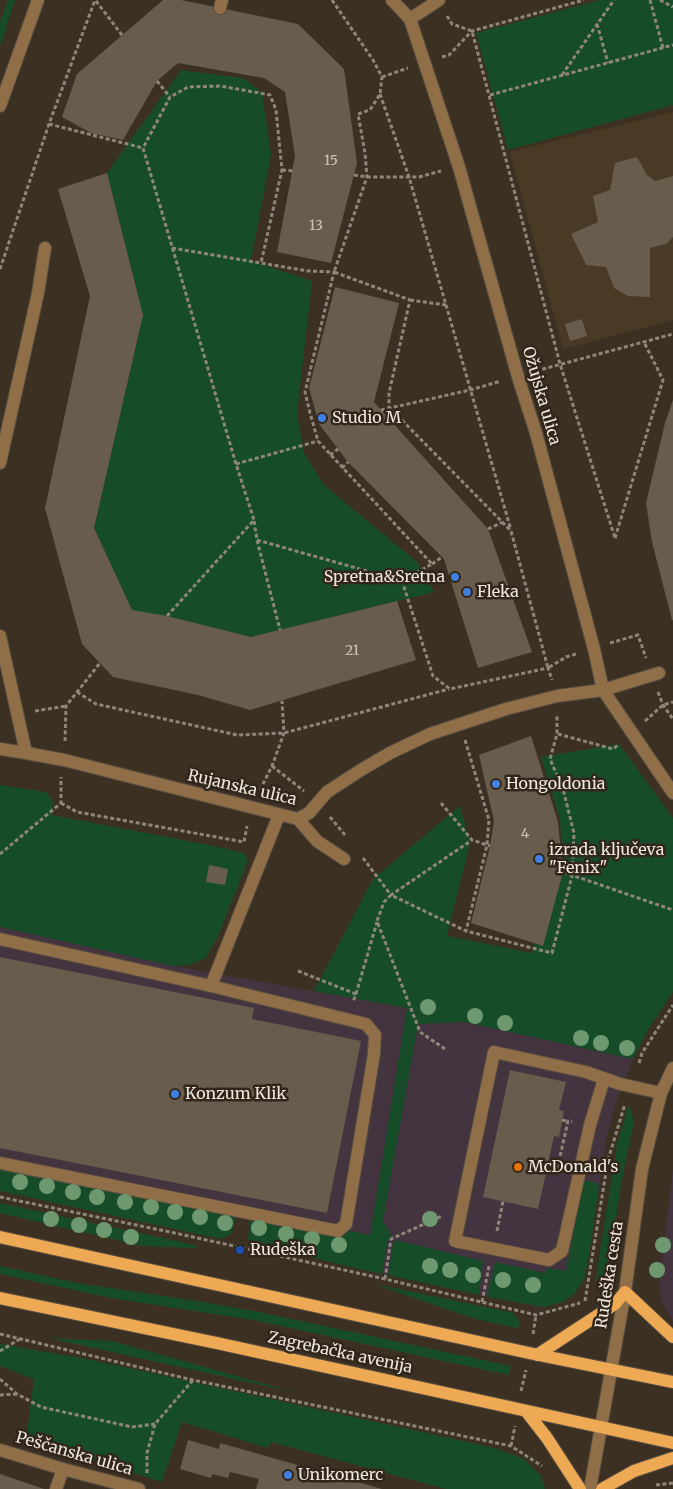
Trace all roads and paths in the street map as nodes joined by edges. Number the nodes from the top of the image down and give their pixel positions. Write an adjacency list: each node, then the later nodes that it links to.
1 (38, 0): 24 (street)
2 (95, 0): 14 (path); 25 (path)
3 (332, 0): 21 (path)
4 (392, 0): 11 (street, Ožujska ulica)
5 (438, 0): 11 (street); 13 (path)
6 (584, 0): 13 (path)
7 (614, 0): 12 (path)
8 (650, 0): 16 (path)
9 (660, 0): 10 (path)
10 (673, 7)
11 (410, 19): 27 (street, Ožujska ulica)
12 (596, 24): 18 (path); 19 (path)
13 (472, 30): 17 (path); 22 (path)
14 (122, 36)
15 (673, 46): 16 (path)
16 (663, 48): 18 (path)
17 (449, 54)
18 (608, 63): 19 (path)
19 (562, 75): 22 (path)
20 (157, 81): 23 (path)
21 (380, 94): 31 (path); 32 (path)
22 (490, 95): 42 (path)
23 (170, 97): 26 (path); 28 (path)
24 (0, 106)
25 (49, 124): 26 (path); 36 (path)
26 (143, 148): 34 (path)
27 (459, 167): 32 (path); 43 (street, Ožujska ulica)
28 (282, 170): 29 (path); 35 (path)
29 (292, 170)
30 (354, 175): 31 (path)
31 (367, 177): 32 (path); 37 (path)
32 (409, 177): 39 (path)
33 (45, 248): 53 (street)
34 (172, 248): 35 (path); 54 (path)
35 (261, 263): 37 (path)
36 (0, 269)
37 (334, 272): 38 (path); 49 (path)
38 (410, 300): 39 (path); 45 (path)
39 (446, 305): 44 (path)
40 (673, 334): 41 (path)
41 (644, 342): 42 (path); 42 (path)
42 (560, 364): 43 (path)
43 (518, 377): 44 (path); 71 (street, Ožujska ulica)
44 (470, 390): 45 (path); 59 (path)
45 (390, 407): 46 (path); 47 (path)
46 (380, 410)
47 (398, 415): 48 (path); 57 (path)
48 (391, 422)
49 (318, 441): 51 (path); 54 (path)
50 (338, 449): 51 (path)
51 (330, 455): 55 (path)
52 (348, 462): 55 (path)
53 (0, 463)
54 (236, 464): 56 (path)
55 (342, 468): 62 (path)
56 (254, 520): 60 (path); 64 (path)
57 (503, 522): 58 (path); 59 (path)
58 (488, 529)
59 (511, 531): 68 (path)
60 (257, 540): 63 (path); 65 (path)
61 (442, 557): 62 (path)
62 (432, 564): 63 (path)
63 (402, 581): 70 (path)
64 (167, 616)
65 (280, 630)
66 (0, 636): 80 (street)
67 (100, 663): 72 (path)
68 (548, 668): 70 (path); 73 (path)
69 (659, 673): 71 (street, Rujanska ulica)
70 (450, 689): 78 (path)
71 (603, 690): 73 (street, Rujanska ulica); 83 (street, Ožujska ulica)
72 (76, 692): 78 (path); 81 (path)
73 (556, 696): 77 (street, Rujanska ulica); 95 (path)
74 (282, 701): 78 (path)
75 (673, 702): 76 (path)
76 (673, 719)
77 (460, 724): 84 (street, Rujanska ulica); 90 (path)
78 (284, 733)
79 (0, 749): 80 (street, Rujanska ulica)
80 (26, 754): 81 (street, Rujanska ulica)
81 (64, 760): 86 (street, Rujanska ulica); 92 (path)
82 (272, 766): 84 (path)
83 (673, 794)
84 (318, 802): 87 (street, Rujanska ulica); 88 (path)
85 (441, 804): 89 (path)
86 (279, 815): 87 (street, Rujanska ulica); 102 (street)
87 (298, 819): 93 (street)
88 (346, 837)
89 (472, 840): 90 (path); 96 (path)
90 (488, 846): 99 (path)
91 (357, 851): 96 (path)
92 (0, 854)
93 (344, 859)
94 (563, 872): 95 (path)
95 (572, 876): 97 (path); 99 (path)
96 (391, 895): 98 (path); 99 (path)
97 (673, 910)
98 (377, 921): 103 (path); 106 (path)
99 (466, 931)
100 (0, 939): 102 (street)
101 (298, 972): 103 (path)
102 (211, 986): 105 (street)
103 (356, 994): 105 (path)
104 (673, 1005): 107 (path)
105 (347, 1019): 114 (street)
106 (445, 1049)
107 (638, 1063)
108 (673, 1068): 110 (street, Rudeška cesta)
109 (604, 1079): 109 (street); 110 (street)
110 (661, 1093): 122 (street, Rudeška cesta)
111 (625, 1103): 125 (path)
112 (562, 1120): 113 (path)
113 (568, 1122)
114 (0, 1163)
115 (0, 1197): 121 (path)
116 (503, 1202): 119 (path)
117 (443, 1216): 121 (path)
118 (0, 1237): 132 (main road)
119 (495, 1239)
120 (489, 1265): 126 (path)
121 (385, 1279): 126 (path)
122 (625, 1292): 129 (main road); 132 (main road); 133 (street, Rudeška cesta)
123 (0, 1298): 139 (main road, Zagrebačka avenija)
124 (595, 1299): 125 (path)
125 (585, 1301): 127 (path)
126 (482, 1302): 127 (path)
127 (536, 1315): 132 (path)
128 (0, 1334): 130 (path)
129 (673, 1337)
130 (21, 1339): 131 (path); 135 (path)
131 (0, 1352)
132 (533, 1354): 133 (main road); 139 (path)
133 (611, 1369): 136 (main road); 141 (street, Rudeška cesta)
134 (0, 1379): 137 (path)
135 (193, 1380): 140 (path); 143 (path)
136 (673, 1382)
137 (17, 1394): 138 (path); 140 (path)
138 (0, 1395)
139 (522, 1410): 141 (main road, Zagrebačka avenija); 143 (path); 152 (main road)
140 (155, 1424): 149 (path)
141 (601, 1428): 142 (main road, Zagrebačka avenija); 153 (street, Rudeška cesta)
142 (673, 1443)
143 (511, 1446): 146 (path)
144 (0, 1450): 147 (street, Peščanska ulica)
145 (673, 1458): 154 (main road)
146 (546, 1468)
147 (63, 1470): 149 (street, Peščanska ulica); 151 (street)
148 (673, 1483): 150 (path)
149 (143, 1484)
150 (652, 1487)
151 (56, 1489)
152 (580, 1489)
153 (590, 1489)
154 (602, 1489)

